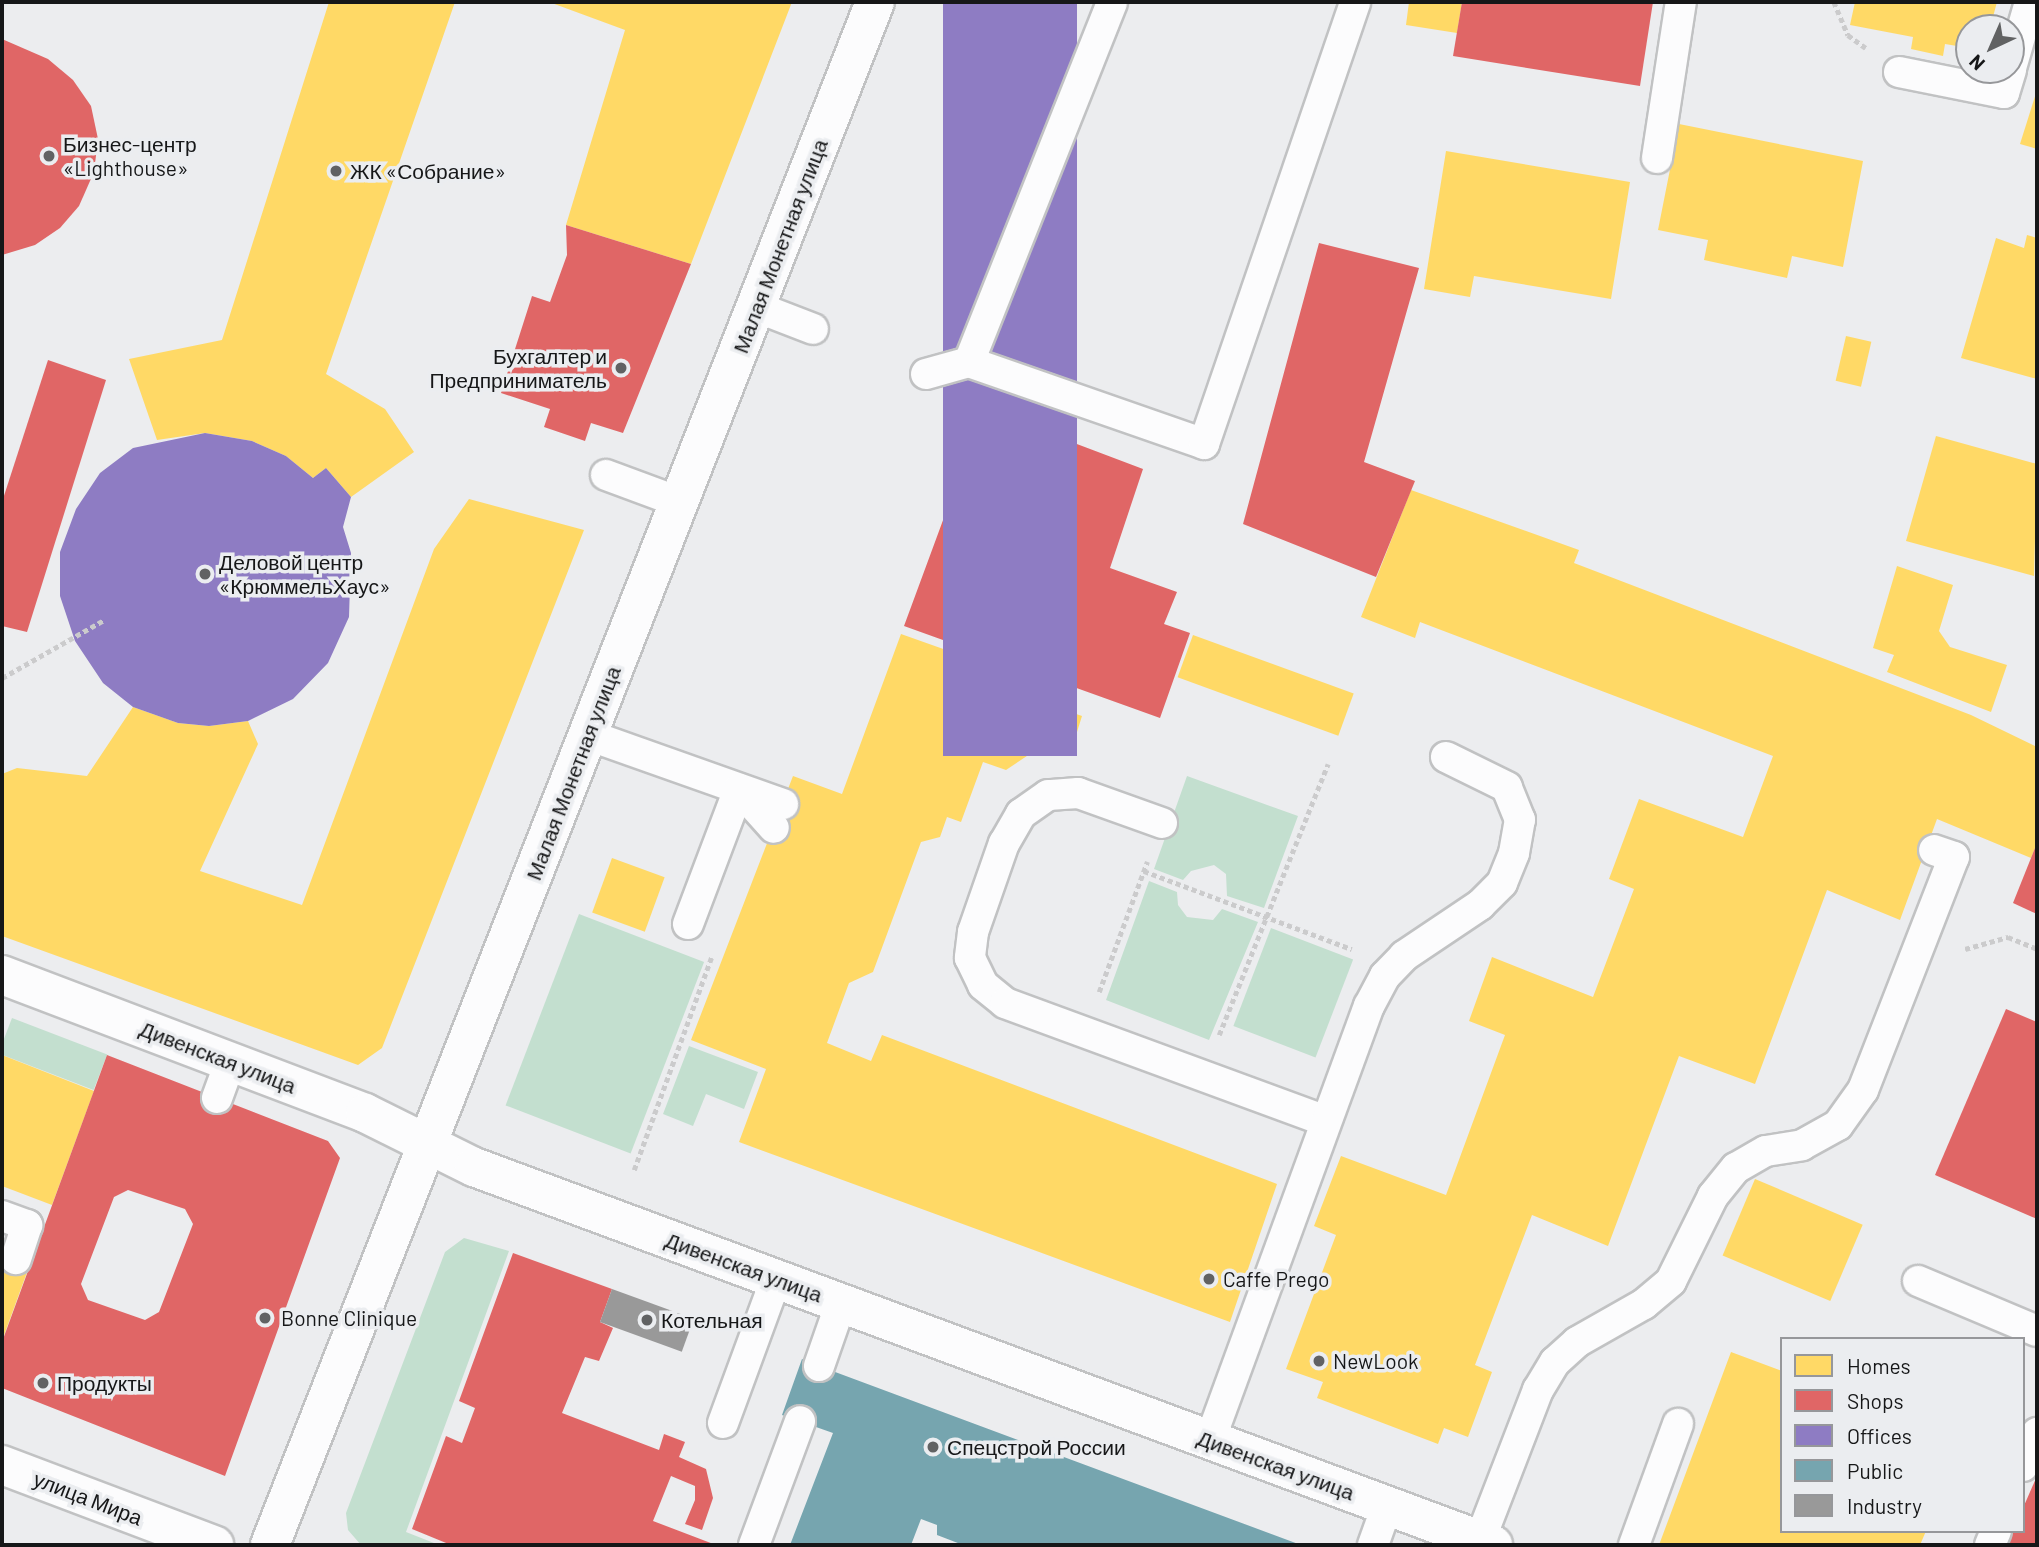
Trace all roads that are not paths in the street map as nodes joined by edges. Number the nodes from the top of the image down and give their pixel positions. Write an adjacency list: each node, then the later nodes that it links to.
1 (875, 2): 12 (street, Малая Монетная улица)
2 (1112, 2): 14 (lane)
3 (1355, 2): 14 (lane)
4 (1681, 2): 11 (lane)
5 (2030, 2): 6 (lane)
6 (2025, 20)
7 (1899, 72): 8 (lane)
8 (1955, 83)
9 (1959, 84): 10 (lane)
10 (2007, 84)
11 (1657, 158)
12 (756, 307): 13 (lane); 17 (street, Малая Монетная улица)
13 (813, 329)
14 (969, 362): 15 (lane)
15 (926, 374)
16 (606, 475): 17 (lane)
17 (679, 502): 18 (street, Малая Монетная улица)
18 (588, 735): 20 (lane); 29 (street, Малая Монетная улица)
19 (1446, 757): 28 (lane)
20 (739, 789): 21 (lane); 24 (lane)
21 (778, 816)
22 (1162, 823): 28 (lane)
23 (1934, 850): 45 (lane)
24 (688, 924)
25 (2, 975): 26 (street, Дивенская улица)
26 (230, 1062): 27 (lane); 29 (street, Дивенская улица)
27 (217, 1098)
28 (1325, 1121): 41 (lane)
29 (427, 1144): 32 (street, Дивенская улица); 47 (street, Малая Монетная улица)
30 (2, 1216): 31 (lane)
31 (16, 1259)
32 (776, 1279): 34 (street, Дивенская улица); 38 (lane)
33 (1918, 1281): 35 (lane)
34 (841, 1303): 36 (lane); 41 (street, Дивенская улица)
35 (2037, 1331)
36 (819, 1366)
37 (800, 1421): 48 (lane)
38 (723, 1423)
39 (1678, 1424): 50 (lane)
40 (2037, 1433): 42 (lane)
41 (1210, 1440): 44 (street, Дивенская улица)
42 (2025, 1461)
43 (2, 1465): 46 (street, улица Мира)
44 (1387, 1506): 45 (street, Дивенская улица); 49 (lane)
45 (1486, 1543)
46 (214, 1545)
47 (270, 1545)
48 (754, 1545)
49 (1373, 1545)
50 (1634, 1545)

